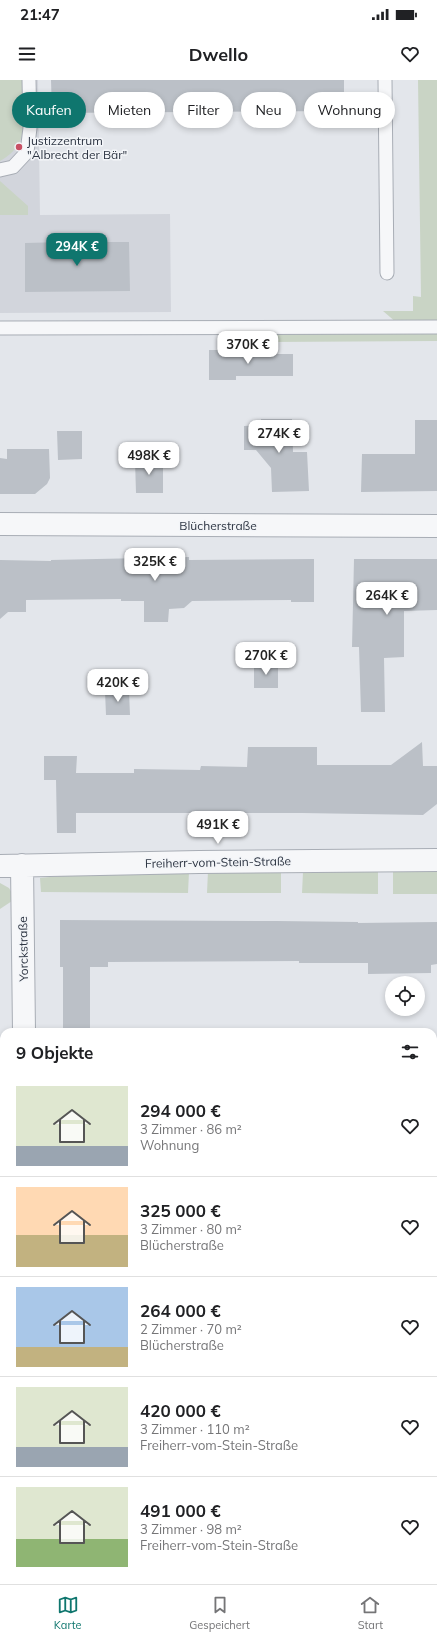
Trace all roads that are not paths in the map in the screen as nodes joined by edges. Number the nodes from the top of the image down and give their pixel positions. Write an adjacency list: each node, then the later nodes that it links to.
1 (29, 80): 3 (lane)
2 (385, 80): 4 (lane)
3 (0, 170)
4 (387, 273)
5 (437, 327): 6 (lane)
6 (0, 328)
7 (0, 524): 8 (street, Blücherstraße)
8 (437, 526)
9 (437, 860): 10 (street, Freiherr-vom-Stein-Straße)
10 (22, 865): 11 (street, Freiherr-vom-Stein-Straße); 12 (street, Yorckstraße)
11 (0, 866)
12 (24, 1028)

